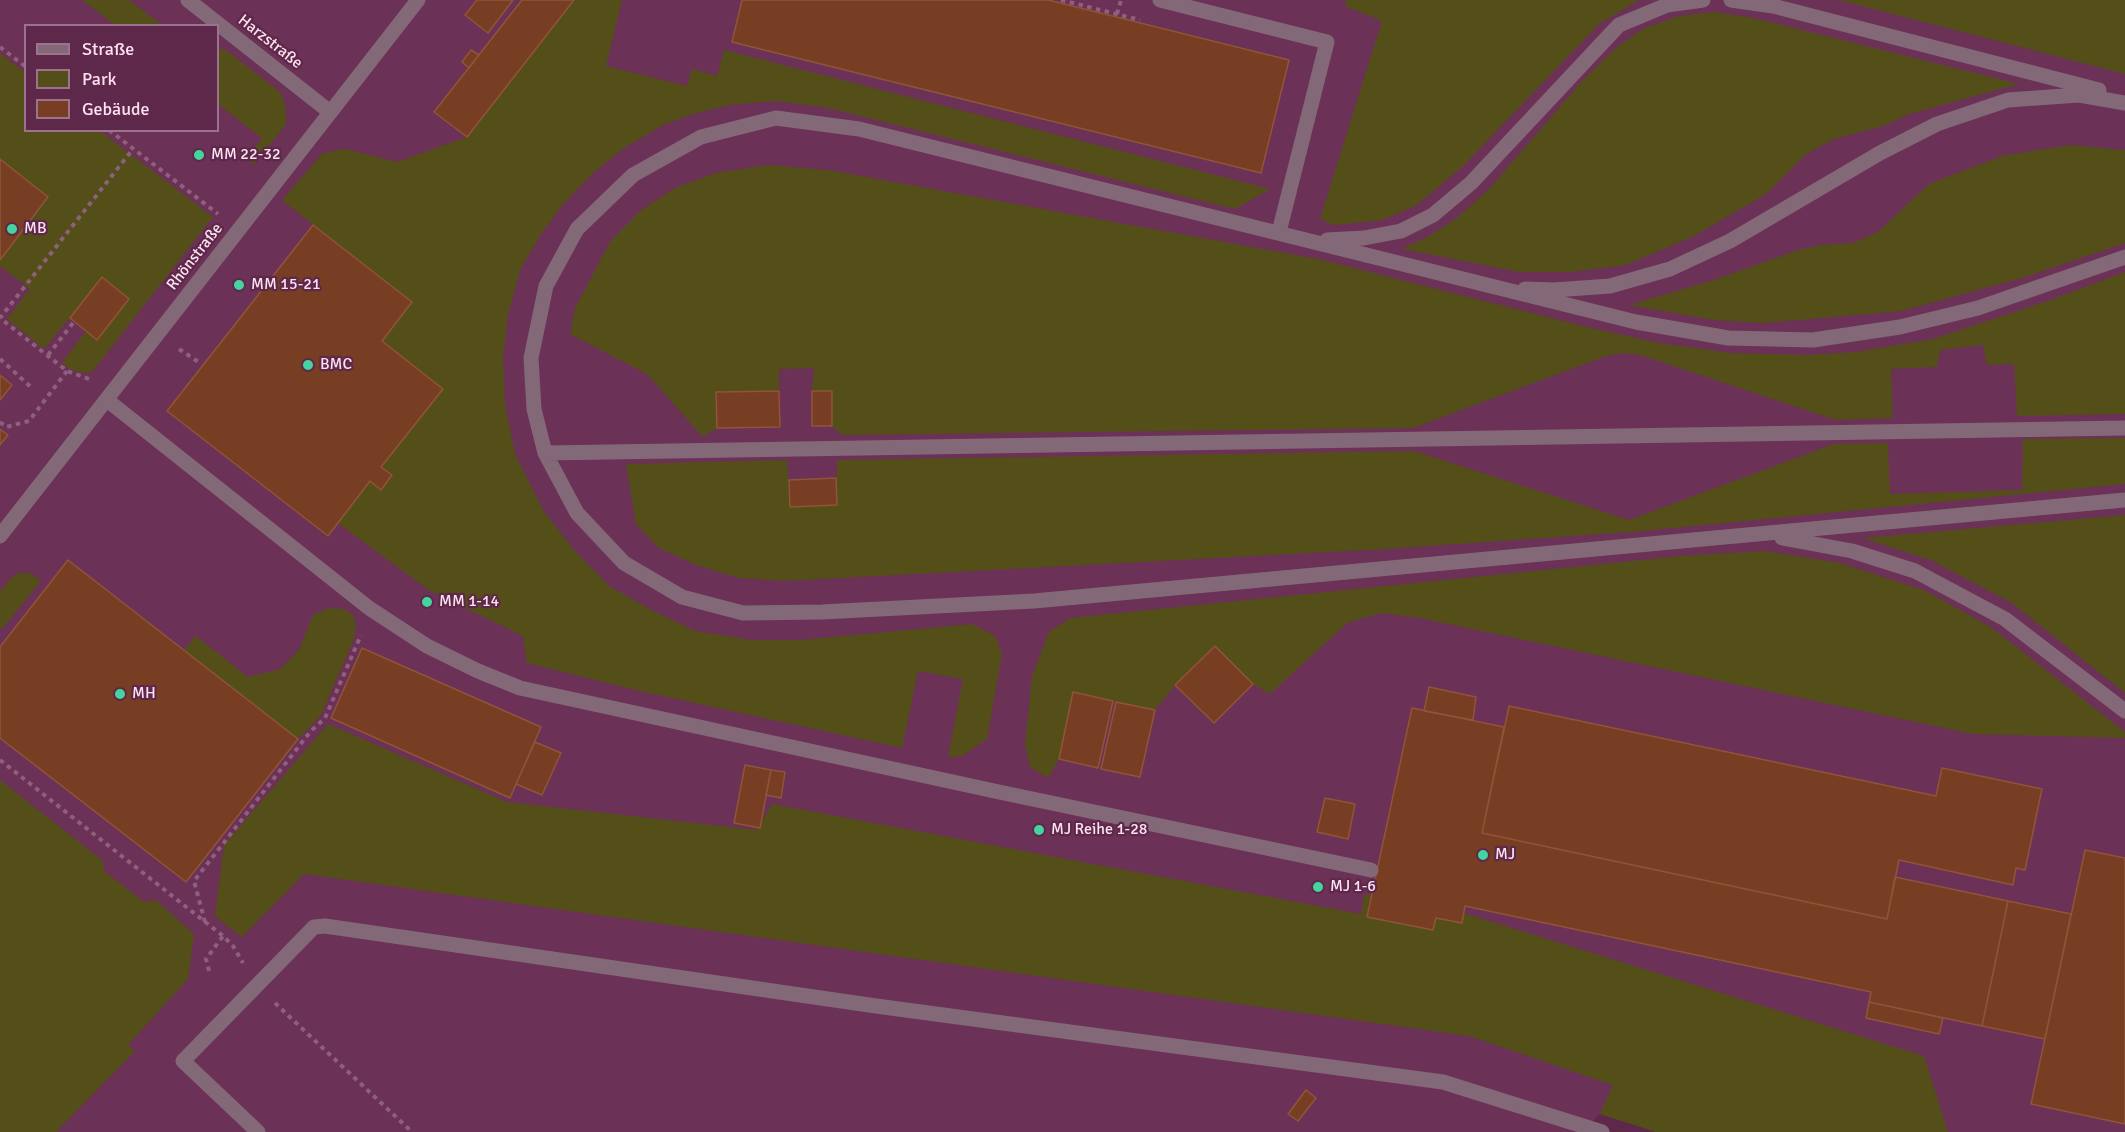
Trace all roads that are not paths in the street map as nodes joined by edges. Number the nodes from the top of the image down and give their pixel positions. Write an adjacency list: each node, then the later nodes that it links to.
1 (188, 0): 6 (lane, Harzstraße)
2 (418, 0): 10 (lane, Rhönstraße)
3 (1160, 0): 11 (lane)
4 (1703, 0): 12 (lane)
5 (1731, 0): 8 (lane)
6 (218, 24)
7 (219, 24): 10 (lane, Harzstraße)
8 (2125, 97)
9 (2125, 103): 14 (lane)
10 (330, 112): 15 (lane, Rhönstraße)
11 (1279, 232): 12 (lane); 17 (lane)
12 (1313, 241): 14 (lane)
13 (2125, 257): 14 (lane)
14 (1495, 288)
15 (107, 400): 20 (lane, Rhönstraße); 22 (lane)
16 (2125, 428): 17 (lane)
17 (545, 453): 19 (lane)
18 (2125, 500): 19 (lane)
19 (1765, 534): 21 (lane)
20 (0, 536)
21 (2125, 711)
22 (1371, 870)
23 (1600, 1131): 24 (lane)
24 (258, 1132)

